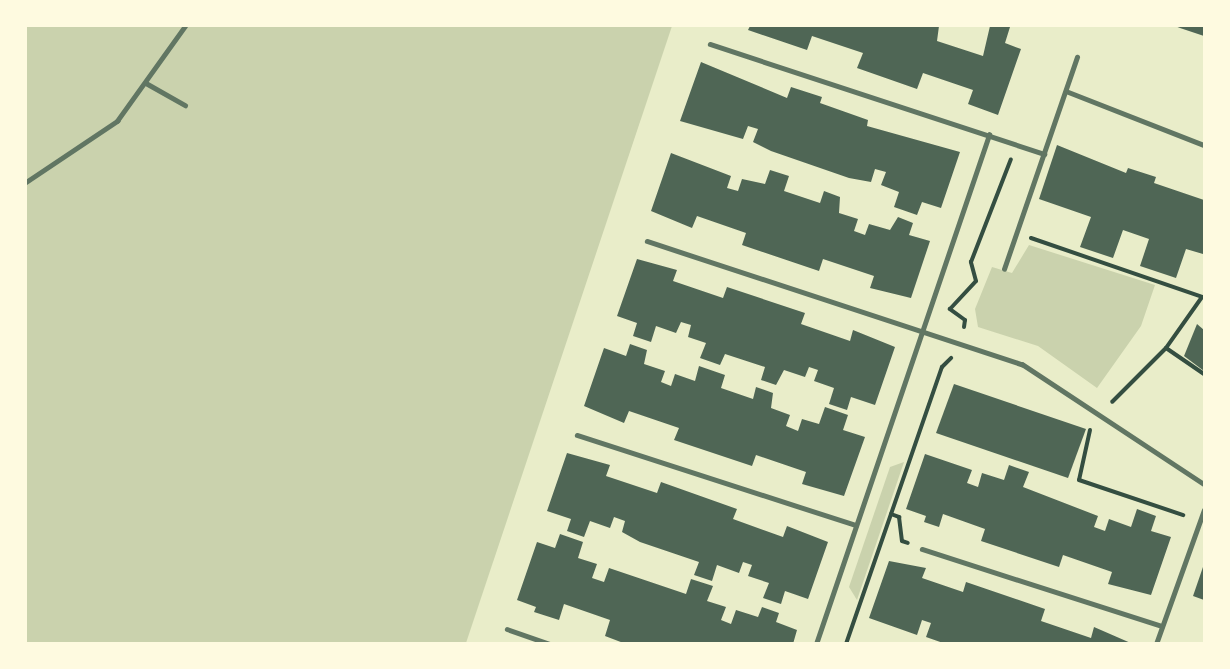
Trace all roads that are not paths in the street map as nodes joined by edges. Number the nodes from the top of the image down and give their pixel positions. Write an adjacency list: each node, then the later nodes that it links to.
1 (185, 26): 4 (lane)
2 (710, 44): 7 (lane)
3 (1077, 57): 5 (lane)
4 (146, 83): 6 (lane); 10 (lane)
5 (1066, 91): 8 (lane); 9 (lane)
6 (185, 105)
7 (989, 135): 9 (lane); 13 (lane)
8 (1204, 145)
9 (1044, 154): 12 (lane)
10 (26, 182)
11 (647, 241): 13 (lane)
12 (1004, 269)
13 (924, 331): 15 (lane); 17 (lane)
14 (577, 435): 17 (lane)
15 (1204, 483)
16 (1204, 510): 19 (lane)
17 (856, 525): 22 (lane)
18 (922, 549): 19 (lane)
19 (1162, 626): 23 (lane)
20 (507, 629): 21 (lane)
21 (550, 644)
22 (816, 644)
23 (1156, 644)

